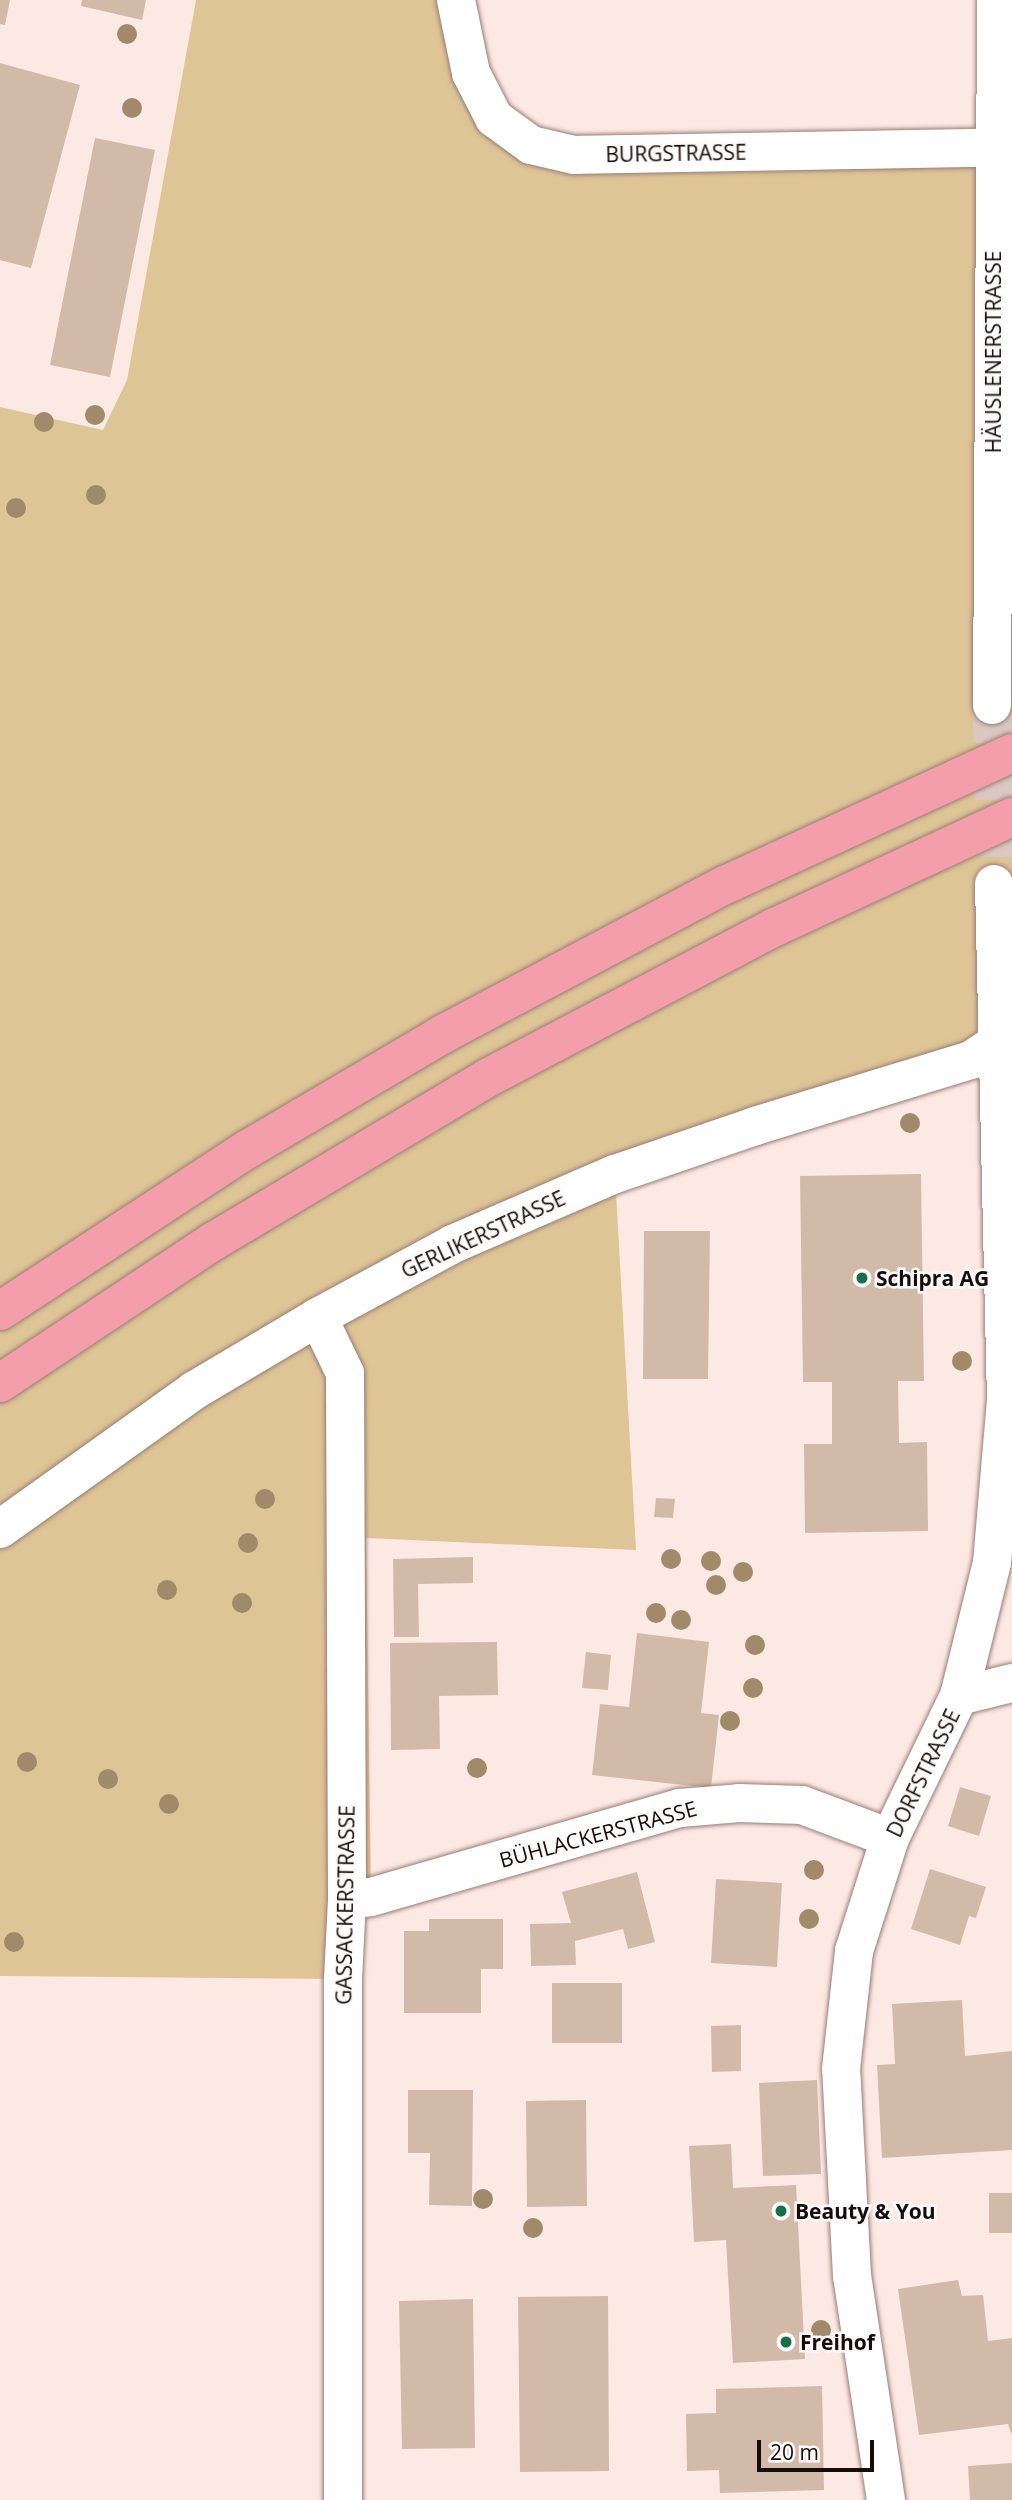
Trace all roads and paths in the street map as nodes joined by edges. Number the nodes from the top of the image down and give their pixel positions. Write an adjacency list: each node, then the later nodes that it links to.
1 (456, 0): 3 (street, BURGSTRASSE)
2 (996, 0): 3 (street, HÄUSLENERSTRASSE)
3 (994, 148): 4 (street, HÄUSLENERSTRASSE)
4 (992, 705)
5 (1012, 753): 9 (highway)
6 (1012, 817): 11 (highway)
7 (994, 884): 8 (street)
8 (1005, 1037): 10 (street, GERLIKERSTRASSE); 14 (street, DORFSTRASSE)
9 (0, 1311)
10 (318, 1317): 12 (street, GERLIKERSTRASSE); 16 (street, GASSACKERSTRASSE)
11 (0, 1383)
12 (0, 1529)
13 (1012, 1683): 14 (street)
14 (959, 1696): 15 (street, DORFSTRASSE)
15 (890, 1838): 16 (street, BÜHLACKERSTRASSE); 18 (street, DORFSTRASSE)
16 (347, 1900): 17 (street, GASSACKERSTRASSE)
17 (343, 2500)
18 (886, 2500)

